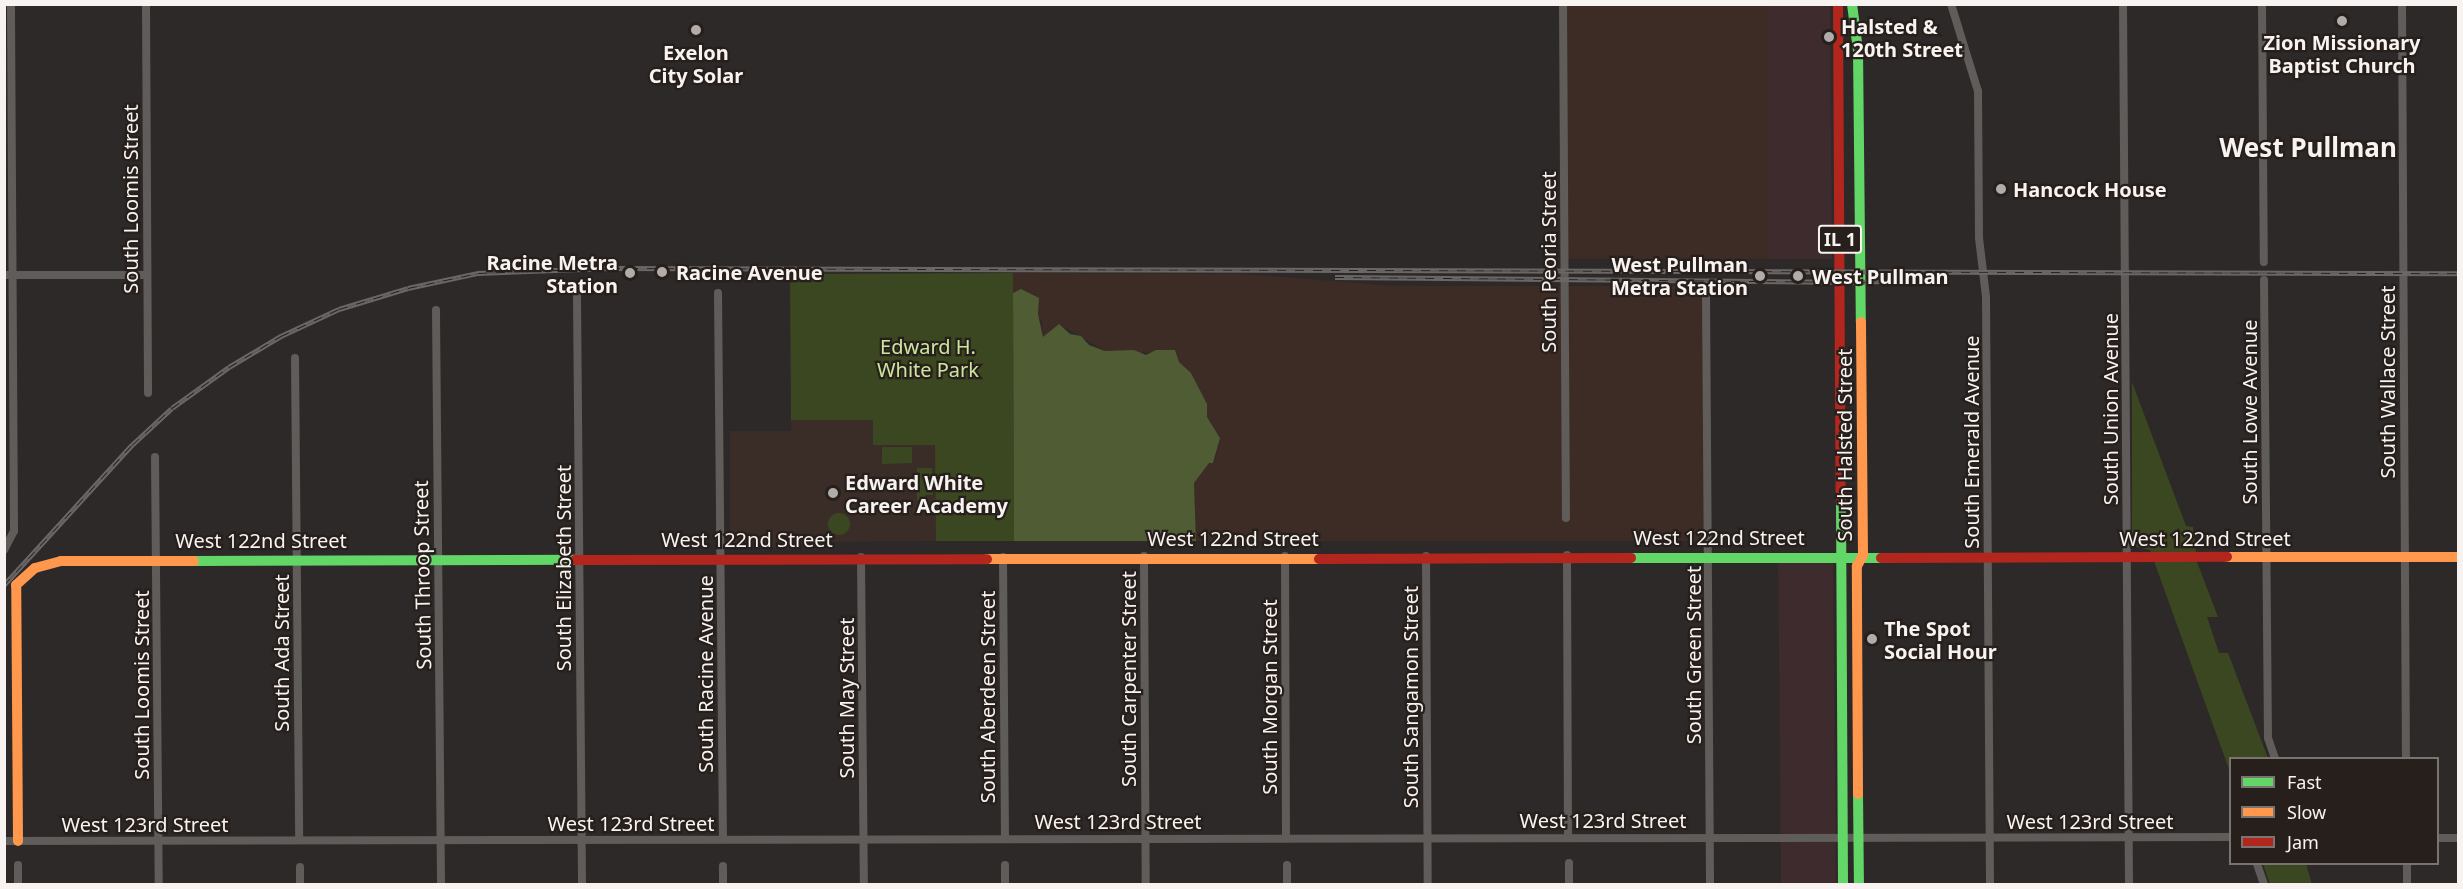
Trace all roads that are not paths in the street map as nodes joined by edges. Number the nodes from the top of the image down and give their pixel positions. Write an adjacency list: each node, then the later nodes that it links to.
1 (11, 4): 11 (street)
2 (146, 4): 12 (street, South Loomis Street)
3 (1563, 4): 21 (street, South Peoria Street)
4 (1838, 4): 25 (street, South Halsted Street / IL 1)
5 (1852, 4): 26 (street, South Halsted Street / IL 1)
6 (1951, 4): 27 (street, South Emerald Avenue)
7 (2123, 4): 32 (street, South Union Avenue)
8 (2262, 4): 10 (street)
9 (2402, 4): 37 (street, South Wallace Street)
10 (2264, 262)
11 (9, 275): 12 (street); 22 (street)
12 (147, 275): 19 (street, South Loomis Street)
13 (2264, 280): 33 (street, South Lowe Avenue)
14 (718, 293): 35 (street, South Racine Avenue)
15 (1706, 293): 24 (street, South Green Street)
16 (577, 296): 34 (street, South Elizabeth Street)
17 (436, 310): 41 (street, South Throop Street)
18 (295, 358): 40 (street, South Ada Street)
19 (148, 393)
20 (155, 457): 39 (street, South Loomis Street)
21 (1566, 518)
22 (6, 550)
23 (1567, 555): 24 (street, West 122nd Street); 31 (street, West 122nd Street); 47 (street)
24 (1709, 555): 25 (street, West 122nd Street); 48 (street, South Green Street)
25 (1842, 555): 26 (street, West 122nd Street); 44 (street, South Halsted Street / IL 1)
26 (1863, 555): 27 (street, West 122nd Street); 45 (street, South Halsted Street / IL 1)
27 (1988, 555): 32 (street, West 122nd Street); 49 (street, South Emerald Avenue)
28 (1003, 556): 29 (street, West 122nd Street); 36 (street, West 122nd Street); 53 (street, South Aberdeen Street)
29 (1144, 556): 30 (street, West 122nd Street); 54 (street, South Carpenter Street)
30 (1285, 556): 31 (street, West 122nd Street); 55 (street, South Morgan Street)
31 (1426, 556): 46 (street, South Sangamon Street)
32 (2128, 556): 33 (street, West 122nd Street); 50 (street, South Union Avenue)
33 (2266, 556): 37 (street, West 122nd Street); 42 (street, South Lowe Avenue)
34 (580, 557): 35 (street, West 122nd Street); 41 (street, West 122nd Street); 58 (street, South Elizabeth Street)
35 (721, 557): 36 (street, West 122nd Street); 59 (street, South Racine Avenue)
36 (861, 557): 52 (street, South May Street)
37 (2405, 557): 38 (street, West 122nd Street); 43 (street, South Wallace Street)
38 (2458, 557)
39 (156, 558): 40 (street, West 122nd Street); 63 (street, West 122nd Street); 64 (street, South Loomis Street)
40 (297, 558): 41 (street, West 122nd Street); 60 (street, South Ada Street)
41 (438, 558): 61 (street, South Throop Street)
42 (2274, 757)
43 (2406, 757)
44 (1843, 836): 45 (street, West 123rd Street); 48 (street, West 123rd Street); 86 (street, South Halsted Street / IL 1)
45 (1859, 836): 49 (street, West 123rd Street); 87 (street, South Halsted Street / IL 1)
46 (1428, 837): 47 (street, West 123rd Street); 55 (street, West 123rd Street); 83 (street, South Sangamon Street)
47 (1568, 837): 48 (street, West 123rd Street)
48 (1710, 837): 85 (street, South Green Street)
49 (1990, 837): 50 (street, West 123rd Street); 88 (street, South Emerald Avenue)
50 (2129, 837): 51 (street, West 123rd Street); 89 (street, South Union Avenue)
51 (2229, 837)
52 (863, 838): 53 (street, West 123rd Street); 59 (street, West 123rd Street); 79 (street, South May Street)
53 (1005, 838): 54 (street, West 123rd Street)
54 (1145, 838): 55 (street, West 123rd Street); 81 (street, South Carpenter Street)
55 (1286, 838)
56 (2439, 838): 57 (street)
57 (2458, 838)
58 (581, 839): 59 (street, West 123rd Street); 61 (street, West 123rd Street); 77 (street, South Elizabeth Street)
59 (723, 839)
60 (299, 840): 61 (street, West 123rd Street); 64 (street, West 123rd Street)
61 (441, 840): 76 (street, South Throop Street)
62 (4, 841): 63 (street, West 123rd Street)
63 (18, 841): 64 (street, West 123rd Street)
64 (159, 841): 74 (street, South Loomis Street)
65 (1569, 864): 84 (street)
66 (18, 865): 73 (street)
67 (1005, 865): 80 (street)
68 (1287, 865): 82 (street)
69 (2257, 865): 90 (street)
70 (2407, 865): 91 (street)
71 (723, 866): 78 (street)
72 (300, 867): 75 (street)
73 (18, 885)
74 (159, 885)
75 (300, 885)
76 (441, 885)
77 (582, 885)
78 (723, 885)
79 (864, 885)
80 (1005, 885)
81 (1146, 885)
82 (1287, 885)
83 (1428, 885)
84 (1569, 885)
85 (1710, 885)
86 (1843, 885)
87 (1859, 885)
88 (1990, 885)
89 (2129, 885)
90 (2265, 885)
91 (2407, 885)

